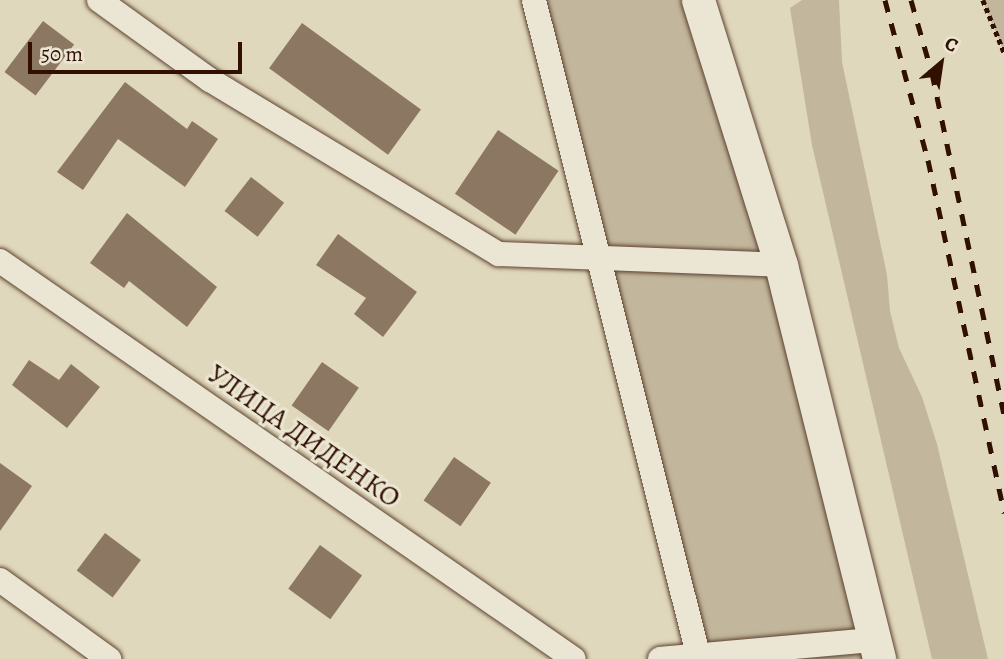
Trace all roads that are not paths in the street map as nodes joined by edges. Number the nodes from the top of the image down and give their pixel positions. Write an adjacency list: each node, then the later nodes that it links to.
1 (99, 0): 4 (street)
2 (534, 0): 4 (street)
3 (698, 0): 6 (street)
4 (601, 258): 6 (street); 9 (street)
5 (0, 261): 11 (street, УЛИЦА ДИДЕНКО)
6 (781, 265): 8 (street)
7 (0, 580): 10 (street)
8 (877, 650): 9 (street)
9 (699, 657): 12 (street)
10 (109, 659)
11 (574, 659)
12 (660, 659)

